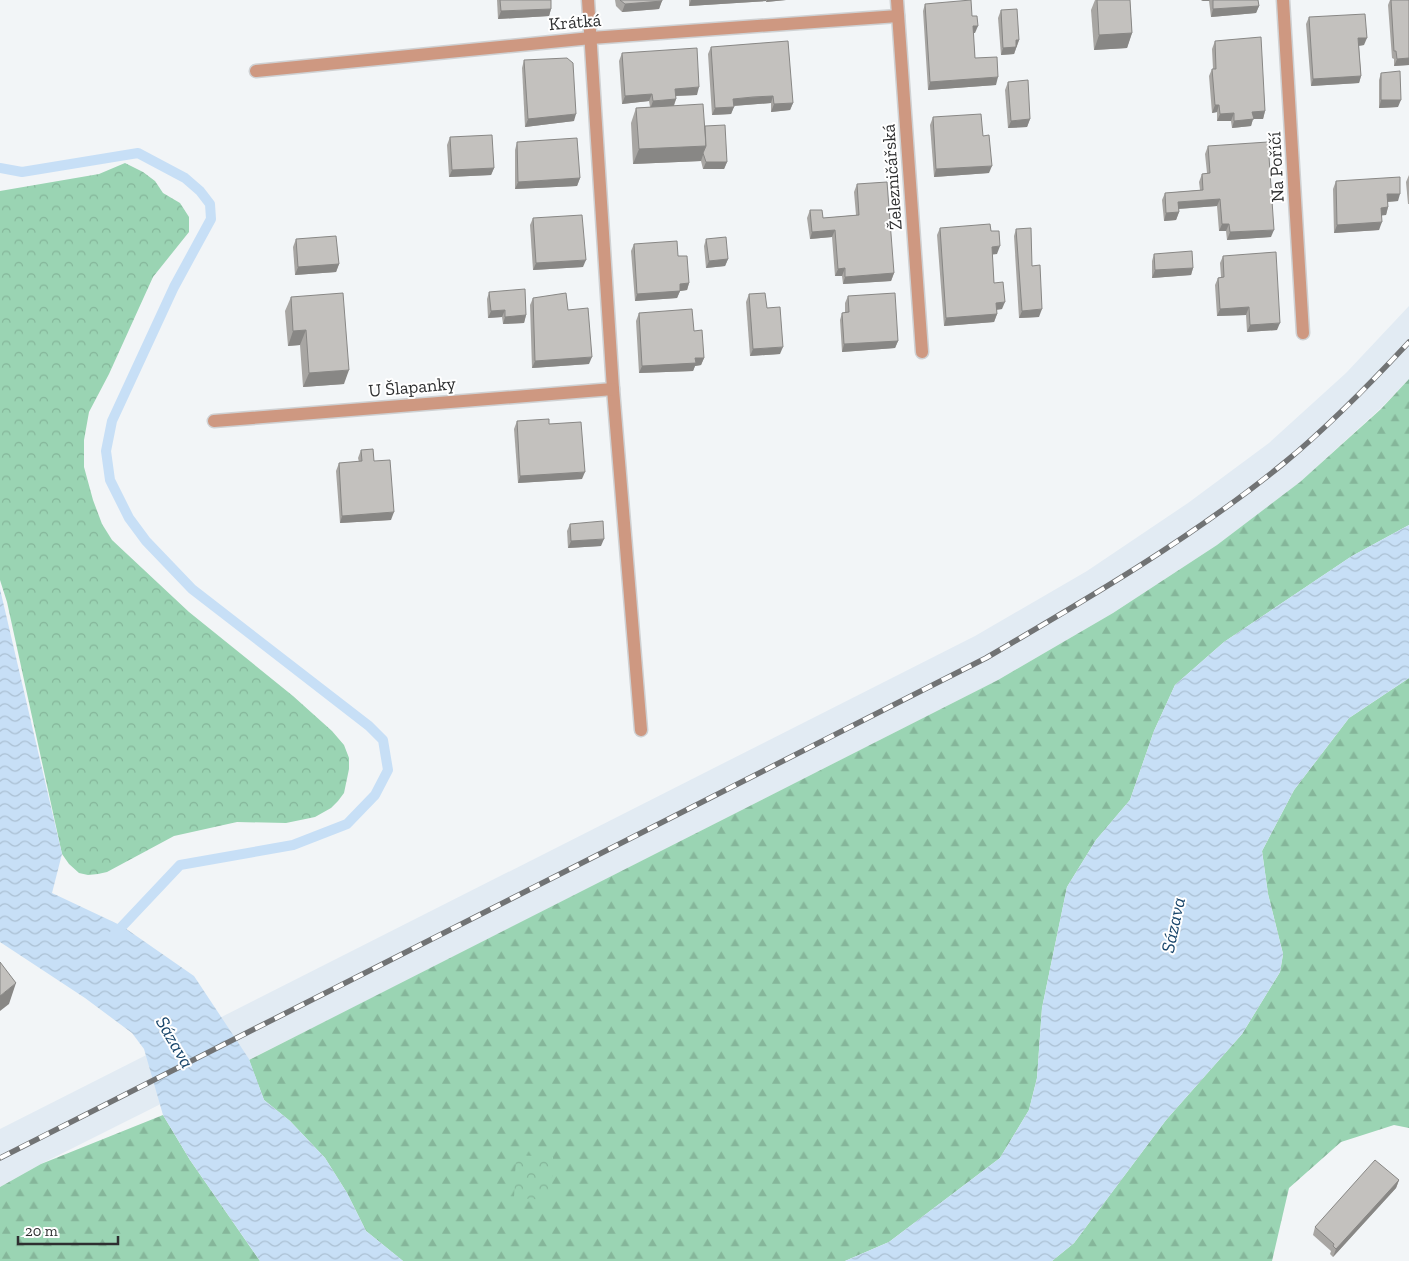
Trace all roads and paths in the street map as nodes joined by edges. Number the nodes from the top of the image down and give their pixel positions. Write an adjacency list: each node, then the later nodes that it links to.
1 (588, 0): 5 (street)
2 (897, 0): 4 (street, Železničářská)
3 (1283, 0): 7 (street, Na Poříčí)
4 (898, 16): 5 (street, Krátká); 8 (street, Železničářská)
5 (591, 38): 6 (street, Krátká); 9 (street)
6 (256, 71)
7 (1303, 333)
8 (922, 352)
9 (613, 389): 10 (street, U Šlapanky); 11 (street)
10 (214, 421)
11 (641, 730)

